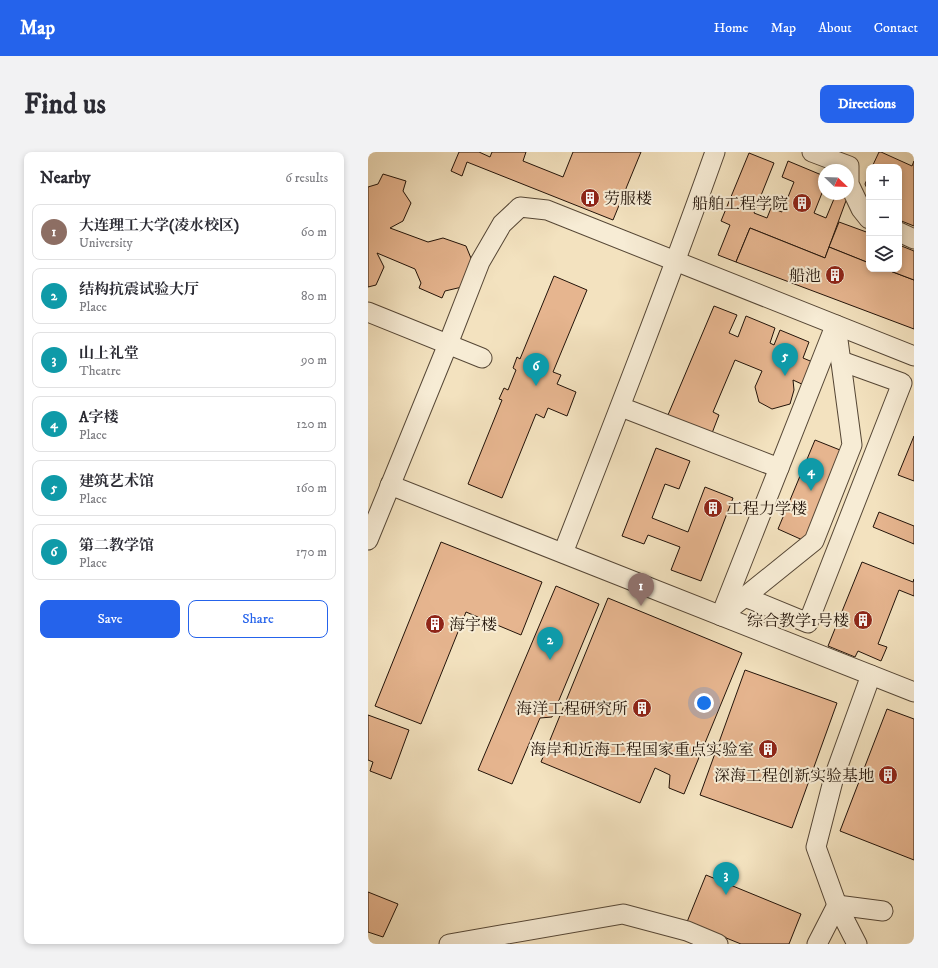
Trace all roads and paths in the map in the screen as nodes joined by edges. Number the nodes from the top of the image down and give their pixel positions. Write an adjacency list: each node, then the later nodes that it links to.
1 (715, 152): 6 (street)
2 (812, 152): 3 (street)
3 (866, 215)
4 (902, 233): 5 (street)
5 (914, 239)
6 (676, 261): 8 (street); 9 (street); 13 (street)
7 (368, 312): 9 (street)
8 (836, 325): 10 (street); 12 (street); 14 (street)
9 (448, 344): 11 (street); 15 (street)
10 (914, 356)
11 (482, 358)
12 (840, 360): 18 (street); 18 (street)
13 (621, 407): 14 (street); 17 (street)
14 (779, 468): 19 (street)
15 (390, 485): 16 (street); 17 (street)
16 (368, 540)
17 (563, 554): 19 (street)
18 (745, 597): 19 (street)
19 (721, 616): 20 (street)
20 (871, 675): 21 (street); 22 (street)
21 (914, 692)
22 (837, 905): 23 (street); 26 (street); 27 (street)
23 (883, 911)
24 (449, 944): 25 (street)
25 (718, 944)
26 (817, 944)
27 (857, 944)

